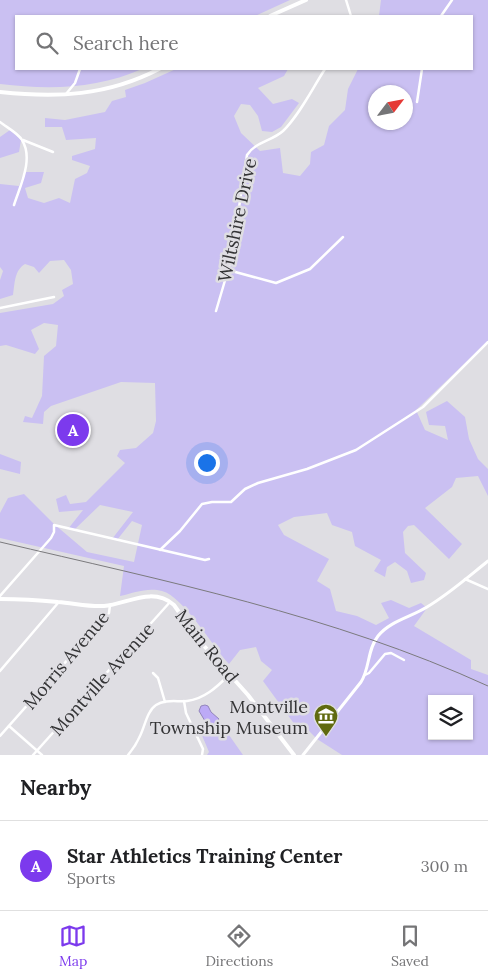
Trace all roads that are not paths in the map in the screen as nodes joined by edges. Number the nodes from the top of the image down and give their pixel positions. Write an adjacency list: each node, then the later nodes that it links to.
1 (306, 0): 4 (main road)
2 (346, 0): 5 (street)
3 (452, 0): 6 (street)
4 (272, 15)
5 (351, 15)
6 (442, 15)
7 (80, 70): 12 (street)
8 (157, 70): 12 (main road)
9 (324, 70): 19 (street, Wiltshire Drive)
10 (422, 70): 13 (street)
11 (0, 92): 12 (main road)
12 (65, 96)
13 (417, 102)
14 (0, 122): 15 (street)
15 (22, 139): 16 (street); 17 (street)
16 (53, 152)
17 (14, 205)
18 (343, 237): 19 (street)
19 (228, 270): 22 (street, Wiltshire Drive)
20 (54, 297): 21 (street)
21 (0, 308)
22 (216, 311)
23 (488, 342): 24 (street)
24 (160, 550): 25 (street); 29 (street)
25 (209, 559)
26 (488, 561): 27 (street)
27 (465, 579): 28 (street); 37 (street)
28 (488, 589)
29 (0, 597): 30 (main road, Main Road)
30 (59, 602): 32 (main road, Main Road); 34 (street)
31 (170, 602): 32 (main road, Main Road); 36 (main road, Main Road); 42 (street, Montville Avenue)
32 (110, 605): 40 (street, Morris Avenue)
33 (404, 660): 37 (street)
34 (0, 670)
35 (154, 673): 39 (street)
36 (229, 675): 38 (street); 47 (main road, Main Road)
37 (365, 675): 48 (street)
38 (184, 701): 39 (street); 46 (street)
39 (164, 702): 45 (street)
40 (9, 726): 41 (street, Morris Avenue); 42 (street)
41 (0, 736)
42 (38, 751): 43 (street, Montville Avenue); 44 (street)
43 (33, 755)
44 (42, 755)
45 (128, 755)
46 (202, 755)
47 (294, 755)
48 (303, 755)

